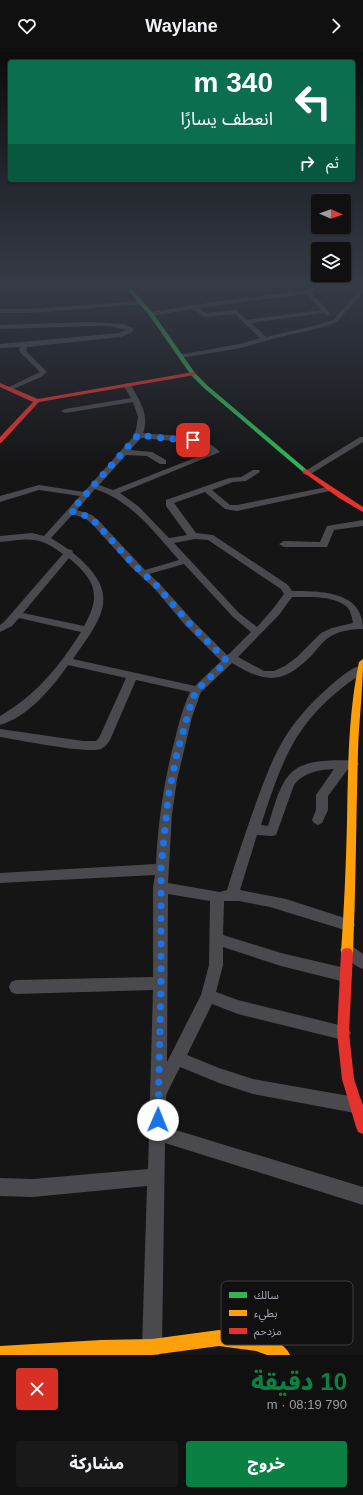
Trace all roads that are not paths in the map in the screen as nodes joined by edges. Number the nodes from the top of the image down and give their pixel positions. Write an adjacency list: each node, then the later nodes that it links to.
1 (35, 344): 4 (street)
2 (172, 344): 6 (main road)
3 (249, 344): 6 (street)
4 (24, 345): 5 (street); 10 (street)
5 (0, 346)
6 (180, 356): 7 (main road)
7 (192, 374): 9 (main road); 20 (main road)
8 (0, 385): 10 (main road)
9 (127, 385): 11 (street); 12 (main road)
10 (9, 389): 12 (main road)
11 (135, 399): 13 (street); 14 (street)
12 (37, 401): 16 (main road)
13 (65, 411)
14 (138, 435): 17 (street); 24 (street)
15 (363, 439): 20 (street)
16 (0, 441)
17 (124, 452): 18 (street); 21 (street)
18 (163, 462)
19 (256, 472): 22 (street)
20 (306, 473): 23 (main road)
21 (93, 486): 24 (street); 25 (street)
22 (206, 489): 23 (street); 30 (street)
23 (327, 489): 27 (main road)
24 (114, 493): 33 (street)
25 (85, 495): 26 (street); 28 (street)
26 (0, 499)
27 (363, 510)
28 (71, 511): 32 (street); 37 (street)
29 (363, 523): 34 (street)
30 (193, 536): 33 (street); 38 (street)
31 (0, 539): 32 (street)
32 (46, 539): 35 (street)
33 (167, 541): 36 (street)
34 (284, 544)
35 (69, 552): 39 (street); 42 (street)
36 (185, 561): 37 (street); 43 (street)
37 (143, 573): 44 (street)
38 (289, 594): 40 (street); 43 (street)
39 (16, 614): 41 (street); 42 (street)
40 (361, 626): 44 (street)
41 (0, 629)
42 (86, 630): 45 (street)
43 (257, 632): 44 (street)
44 (229, 659): 48 (street)
45 (65, 661): 47 (street); 49 (street)
46 (362, 665): 51 (main road); 54 (street)
47 (132, 676): 48 (street); 50 (street)
48 (197, 690): 55 (street)
49 (0, 721)
50 (0, 733)
51 (354, 761): 52 (street); 53 (main road); 54 (street)
52 (318, 820)
53 (358, 820): 60 (main road)
54 (252, 830): 58 (street)
55 (161, 869): 56 (street); 57 (street)
56 (0, 878)
57 (160, 888): 59 (street); 65 (street)
58 (232, 895): 59 (street); 60 (street)
59 (217, 898): 61 (street)
60 (348, 925): 62 (main road)
61 (218, 939): 64 (street); 67 (street)
62 (347, 950): 63 (street); 64 (main road)
63 (363, 963)
64 (345, 975): 68 (main road)
65 (161, 983): 66 (street); 70 (street)
66 (16, 987)
67 (208, 996): 68 (street); 69 (street)
68 (343, 1033): 71 (main road)
69 (177, 1058): 70 (street); 71 (street)
70 (159, 1094): 73 (street)
71 (355, 1105): 72 (main road)
72 (363, 1127)
73 (158, 1133): 74 (street); 76 (street)
74 (156, 1177): 75 (street); 79 (street)
75 (0, 1187)
76 (363, 1196)
77 (221, 1338): 79 (main road)
78 (263, 1345): 81 (main road)
79 (151, 1351): 80 (main road)
80 (0, 1354)
81 (282, 1355)

